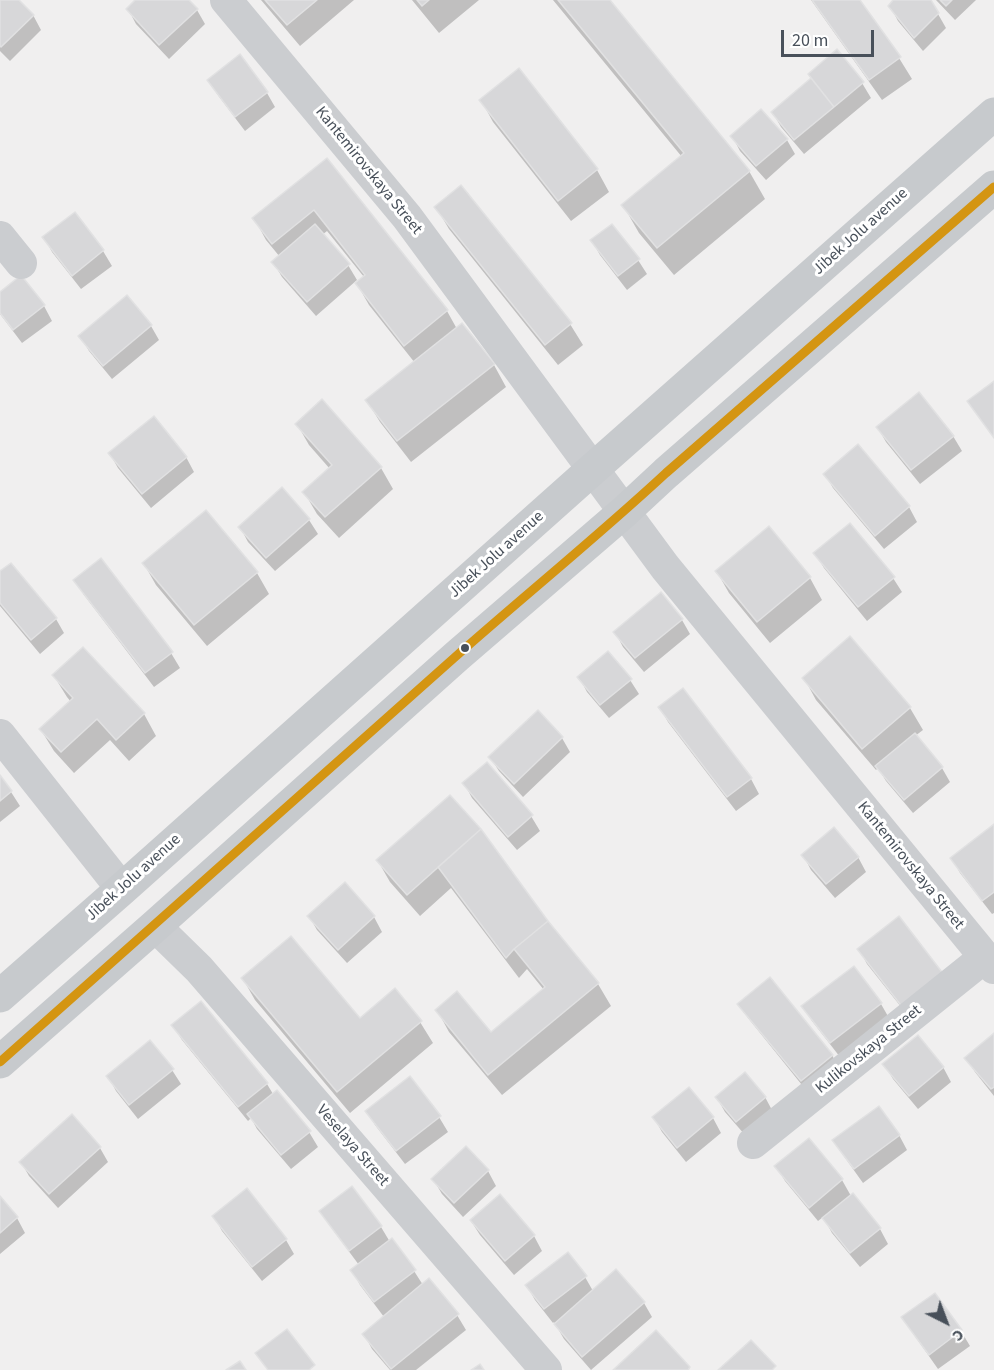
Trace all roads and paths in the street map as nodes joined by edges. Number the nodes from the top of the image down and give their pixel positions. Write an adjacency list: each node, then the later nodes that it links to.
1 (226, 0): 6 (street, Kantemirovskaya Street)
2 (994, 114): 6 (main road, Jibek Jolu avenue)
3 (994, 187): 7 (main road)
4 (0, 237): 5 (street)
5 (21, 263)
6 (594, 468): 7 (street, Kantemirovskaya Street); 9 (main road, Jibek Jolu avenue)
7 (624, 512): 10 (main road); 11 (street, Kantemirovskaya Street)
8 (0, 735): 9 (street)
9 (122, 889): 12 (main road, Jibek Jolu avenue)
10 (155, 926): 13 (main road); 15 (street, Veselaya Street)
11 (990, 962): 14 (street, Kulikovskaya Street)
12 (0, 996)
13 (0, 1062)
14 (753, 1143)
15 (546, 1370)

